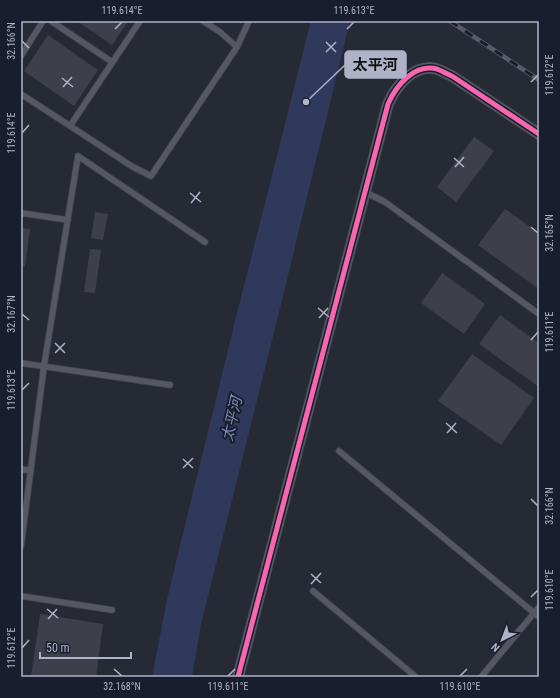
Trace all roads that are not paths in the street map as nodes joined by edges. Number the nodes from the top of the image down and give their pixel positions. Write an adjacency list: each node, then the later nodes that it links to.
1 (44, 21): 7 (lane)
2 (51, 21): 8 (lane)
3 (140, 21): 8 (lane)
4 (203, 21): 6 (lane)
5 (248, 21): 6 (lane)
6 (237, 47): 10 (lane)
7 (21, 56)
8 (112, 62): 10 (lane)
9 (21, 94): 10 (lane)
10 (70, 126)
11 (539, 134): 12 (street)
12 (365, 192): 16 (lane); 29 (street)
13 (21, 213): 14 (lane)
14 (68, 220): 15 (lane); 18 (lane)
15 (205, 242)
16 (539, 314)
17 (21, 363): 18 (lane)
18 (44, 366): 19 (lane); 22 (lane)
19 (170, 385)
20 (340, 451): 28 (lane)
21 (21, 470): 22 (lane)
22 (31, 471): 23 (lane)
23 (21, 546)
24 (313, 591): 30 (lane)
25 (21, 596): 27 (lane)
26 (539, 607): 28 (lane)
27 (112, 610)
28 (537, 615): 31 (lane)
29 (238, 677)
30 (416, 677)
31 (481, 677)

